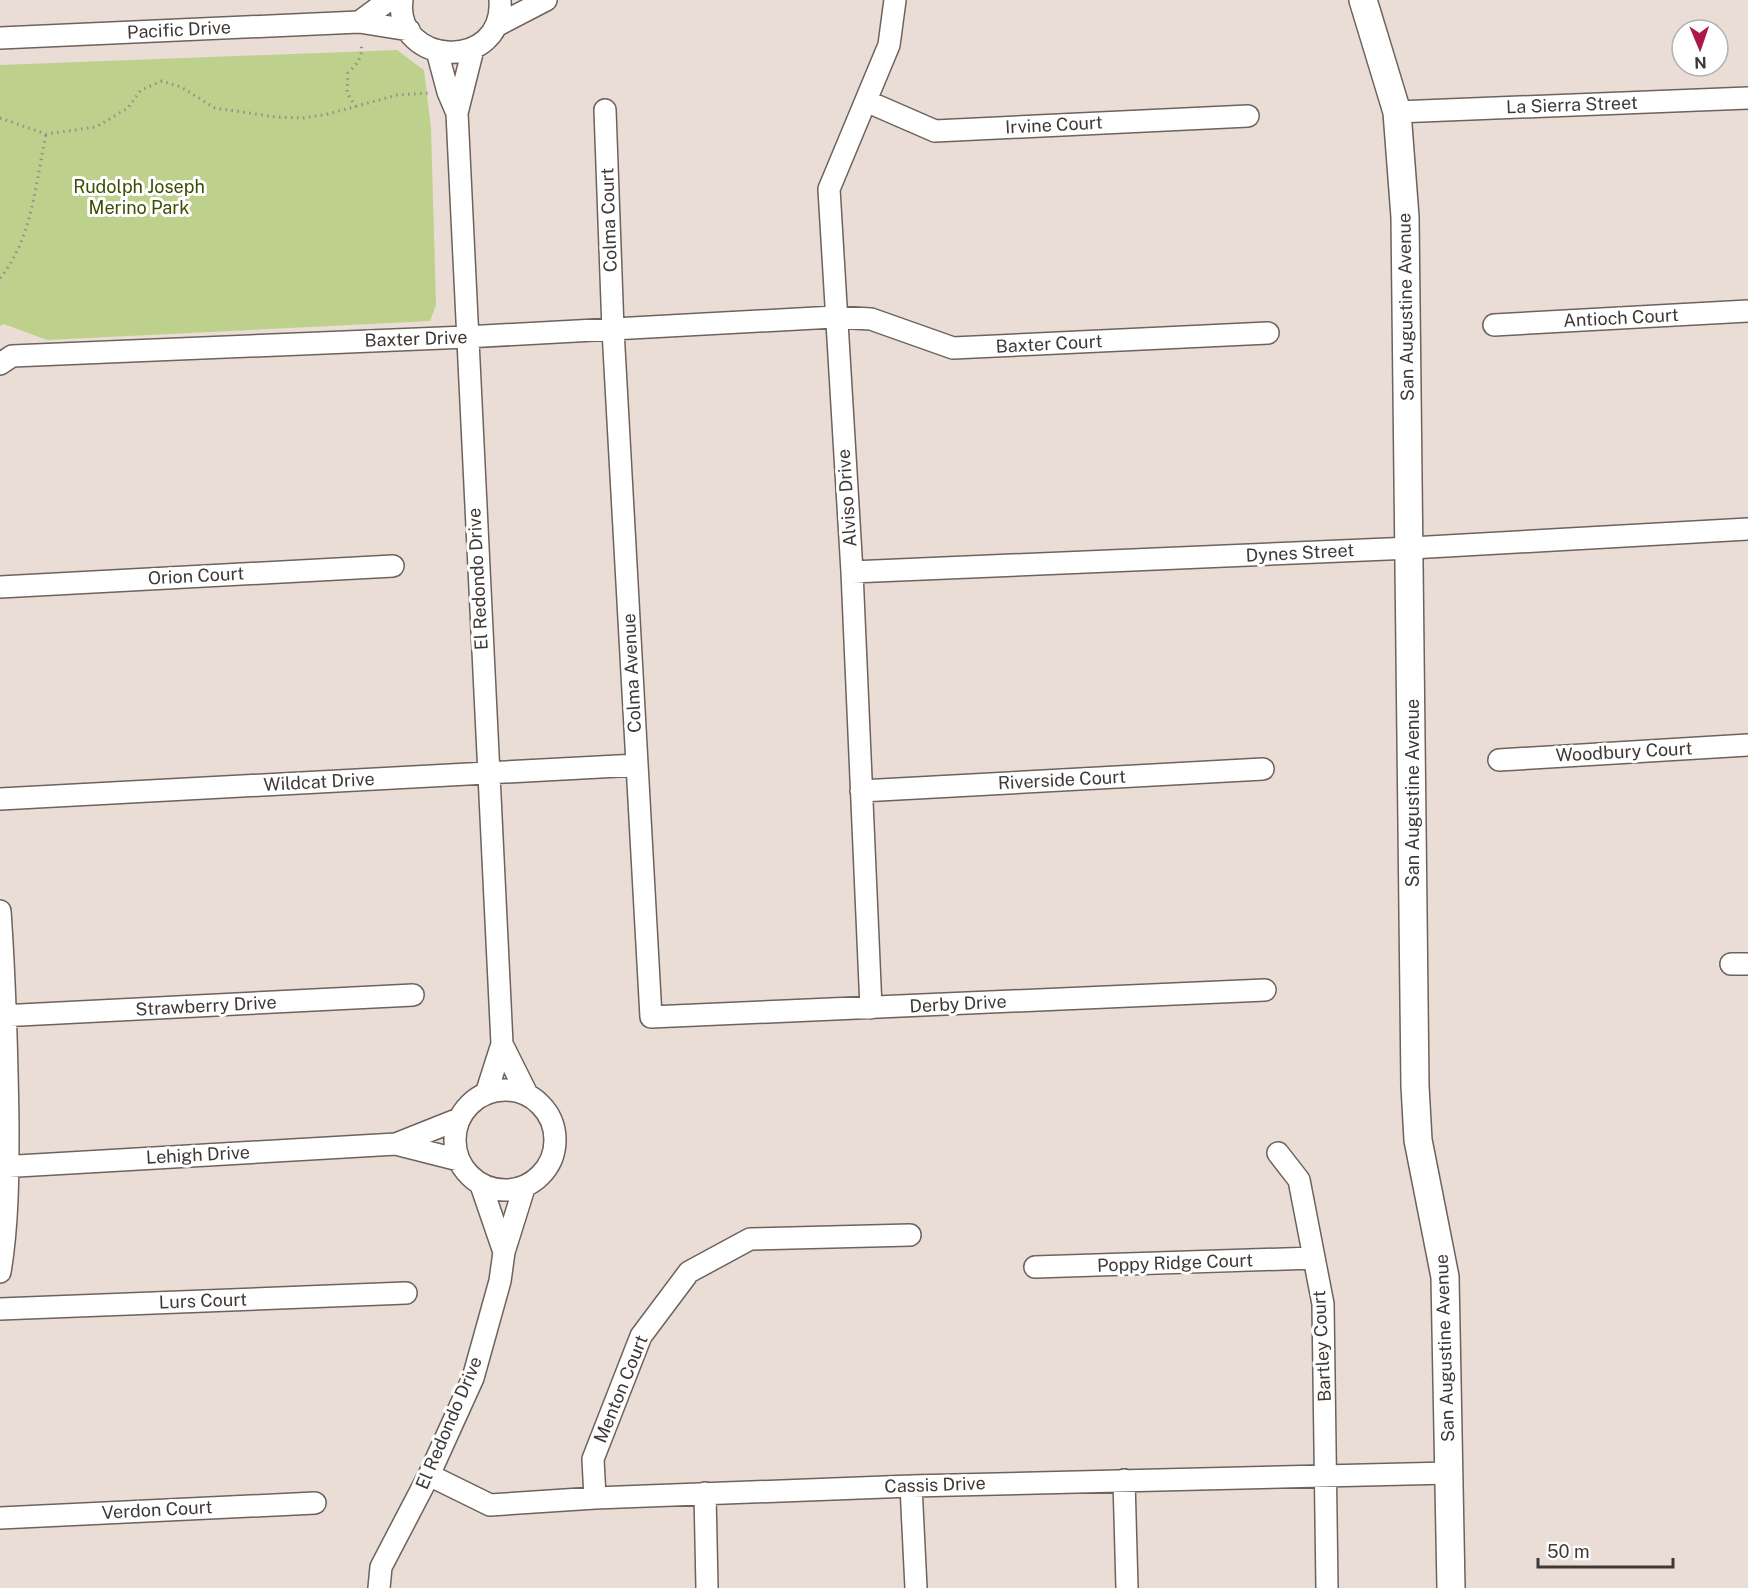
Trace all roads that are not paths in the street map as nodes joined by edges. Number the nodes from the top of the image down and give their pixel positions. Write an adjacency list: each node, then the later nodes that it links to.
1 (388, 0): 7 (street)
2 (402, 0): 9 (street)
3 (500, 0): 8 (street)
4 (546, 0): 8 (street)
5 (895, 0): 14 (street, Alviso Drive)
6 (1363, 0): 16 (street, San Augustine Avenue)
7 (358, 22): 9 (street, Pacific Drive); 10 (street, Pacific Drive)
8 (496, 26): 11 (street)
9 (409, 30): 12 (street)
10 (0, 38)
11 (473, 49): 12 (street); 17 (street, El Redondo Drive)
12 (437, 51): 17 (street, El Redondo Drive)
13 (1748, 98): 16 (street, La Sierra Street)
14 (866, 101): 18 (street, Irvine Court); 20 (street, Alviso Drive)
15 (606, 110): 22 (street, Colma Court)
16 (1397, 112): 27 (street, San Augustine Avenue)
17 (457, 113): 24 (street, El Redondo Drive)
18 (1248, 116)
19 (1748, 311): 21 (street, Antioch Court)
20 (834, 317): 22 (street, Baxter Drive); 23 (street, Baxter Court); 29 (street, Alviso Drive)
21 (1494, 325)
22 (613, 330): 24 (street, Baxter Drive); 33 (street, Colma Avenue)
23 (1268, 333)
24 (466, 337): 25 (street, Baxter Drive); 35 (street, El Redondo Drive)
25 (0, 364)
26 (1748, 529): 27 (street, Dynes Street)
27 (1411, 548): 29 (street, Dynes Street); 61 (street, San Augustine Avenue)
28 (393, 566): 30 (street, Orion Court)
29 (852, 572): 36 (street, Alviso Drive)
30 (0, 587)
31 (1748, 745): 32 (street, Woodbury Court)
32 (1500, 760)
33 (637, 765): 35 (street, Wildcat Drive); 43 (street, Colma Avenue)
34 (1263, 769): 36 (street, Riverside Court)
35 (488, 773): 37 (street, Wildcat Drive); 44 (street, El Redondo Drive)
36 (861, 791): 41 (street, Alviso Drive)
37 (0, 799)
38 (0, 911): 42 (street)
39 (1265, 990): 41 (street, Derby Drive)
40 (413, 995): 42 (street, Strawberry Drive)
41 (871, 1008): 43 (street, Derby Drive)
42 (4, 1016): 51 (street)
43 (651, 1017)
44 (502, 1044): 45 (street, El Redondo Drive); 46 (street, El Redondo Drive)
45 (486, 1094): 46 (street); 47 (street)
46 (527, 1094): 53 (street)
47 (459, 1119): 48 (street, Lehigh Drive); 50 (street)
48 (396, 1144): 50 (street, Lehigh Drive); 51 (street, Lehigh Drive)
49 (1278, 1154): 56 (street, Bartley Court)
50 (459, 1160): 52 (street)
51 (4, 1167): 58 (street)
52 (481, 1185): 53 (street); 55 (street, El Redondo Drive)
53 (524, 1188): 55 (street, El Redondo Drive)
54 (910, 1235): 67 (street, Menton Court)
55 (504, 1252): 62 (street, El Redondo Drive)
56 (1314, 1258): 57 (street, Poppy Ridge Court); 63 (street, Bartley Court)
57 (1035, 1267)
58 (0, 1272)
59 (406, 1293): 60 (street, Lurs Court)
60 (0, 1309)
61 (1449, 1473): 63 (street, Cassis Drive); 75 (street, San Augustine Avenue)
62 (429, 1475): 67 (street, Cassis Drive); 70 (street, El Redondo Drive)
63 (1325, 1475): 64 (street, Cassis Drive); 74 (street, Bartley Court)
64 (1124, 1480): 65 (street, Cassis Drive); 73 (street)
65 (911, 1486): 66 (street, Cassis Drive); 72 (street)
66 (705, 1493): 67 (street, Cassis Drive); 71 (street)
67 (595, 1498)
68 (315, 1503): 69 (street, Verdon Court)
69 (0, 1518)
70 (379, 1588)
71 (707, 1588)
72 (916, 1588)
73 (1127, 1588)
74 (1327, 1588)
75 (1451, 1588)

